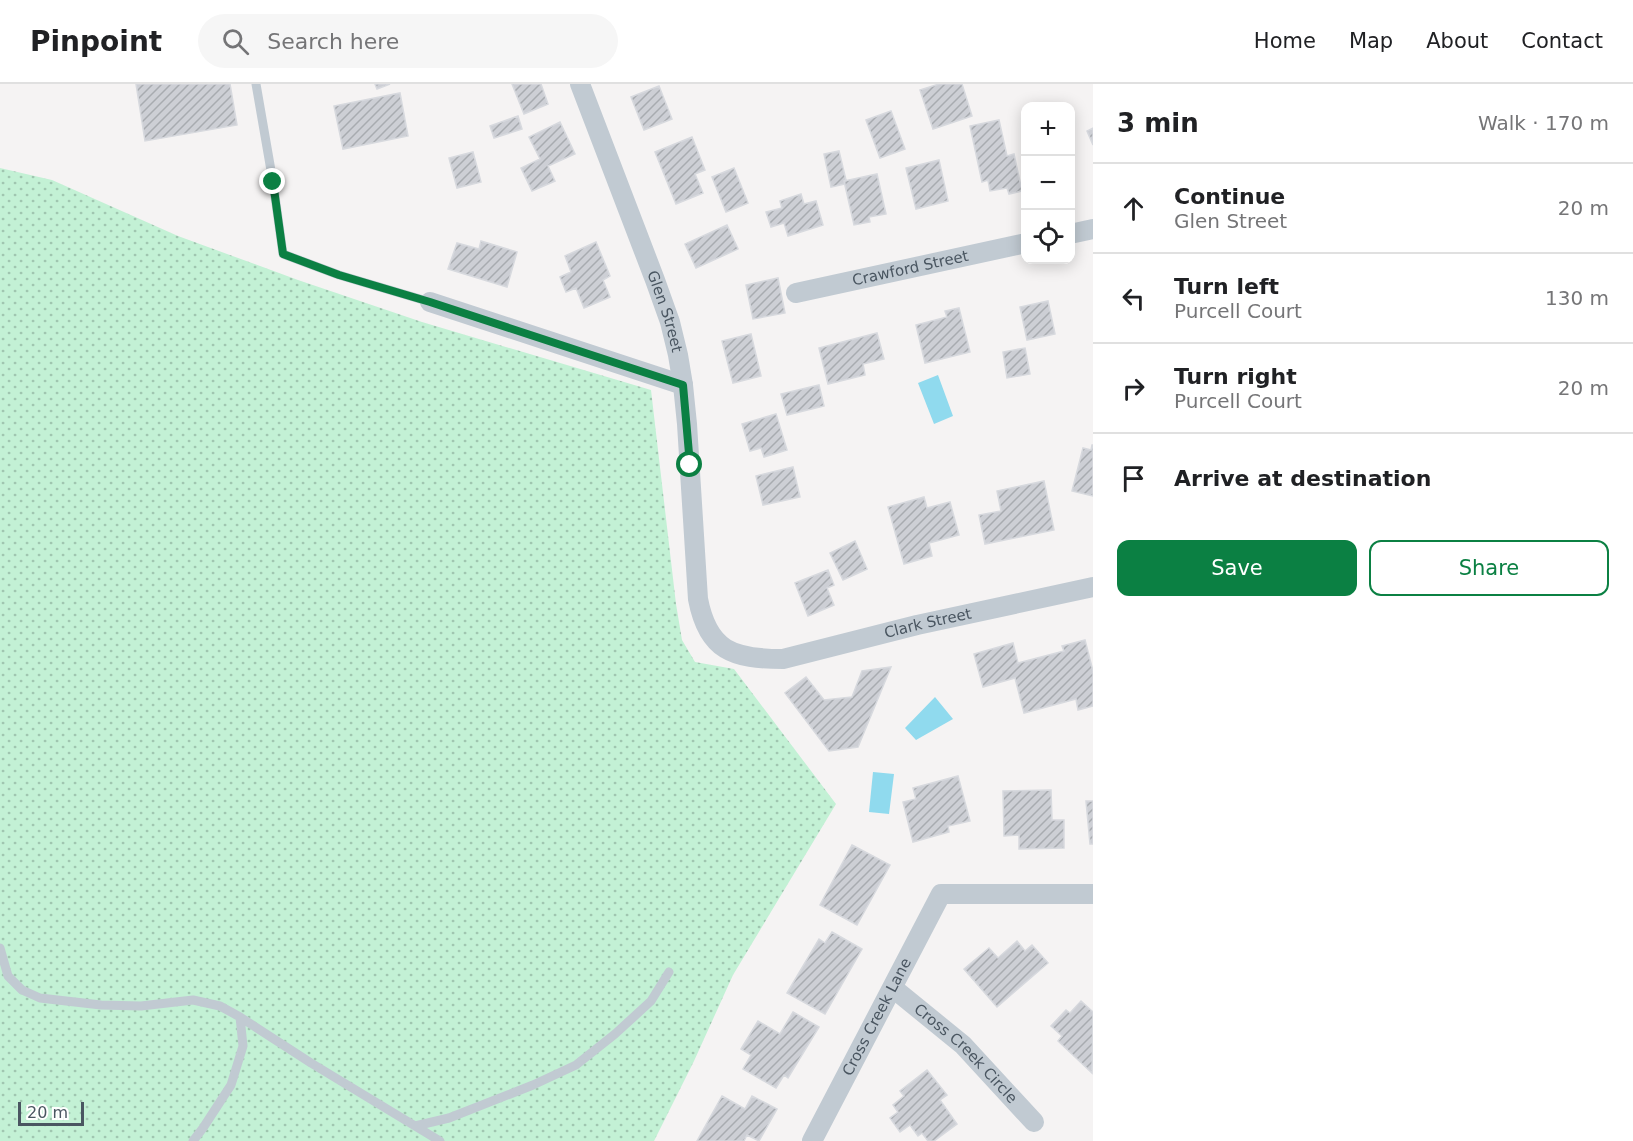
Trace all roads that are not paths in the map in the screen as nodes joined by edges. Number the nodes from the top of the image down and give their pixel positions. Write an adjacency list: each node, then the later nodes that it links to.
1 (256, 84): 7 (lane)
2 (580, 84): 8 (street, Glen Street)
3 (1093, 229): 4 (street)
4 (1075, 233)
5 (1021, 244): 6 (street, Crawford Street)
6 (796, 293)
7 (430, 302): 8 (street)
8 (683, 385): 10 (street, Glen Street)
9 (1093, 588): 10 (street, Clark Street)
10 (762, 659)
11 (1093, 894): 14 (street, Cross Creek Lane)
12 (0, 948): 15 (lane)
13 (669, 972): 17 (lane)
14 (893, 988): 16 (street, Cross Creek Circle); 20 (street, Cross Creek Lane)
15 (240, 1017): 17 (lane); 18 (lane)
16 (1034, 1122)
17 (416, 1126): 19 (lane)
18 (193, 1141)
19 (440, 1141)
20 (812, 1141)

